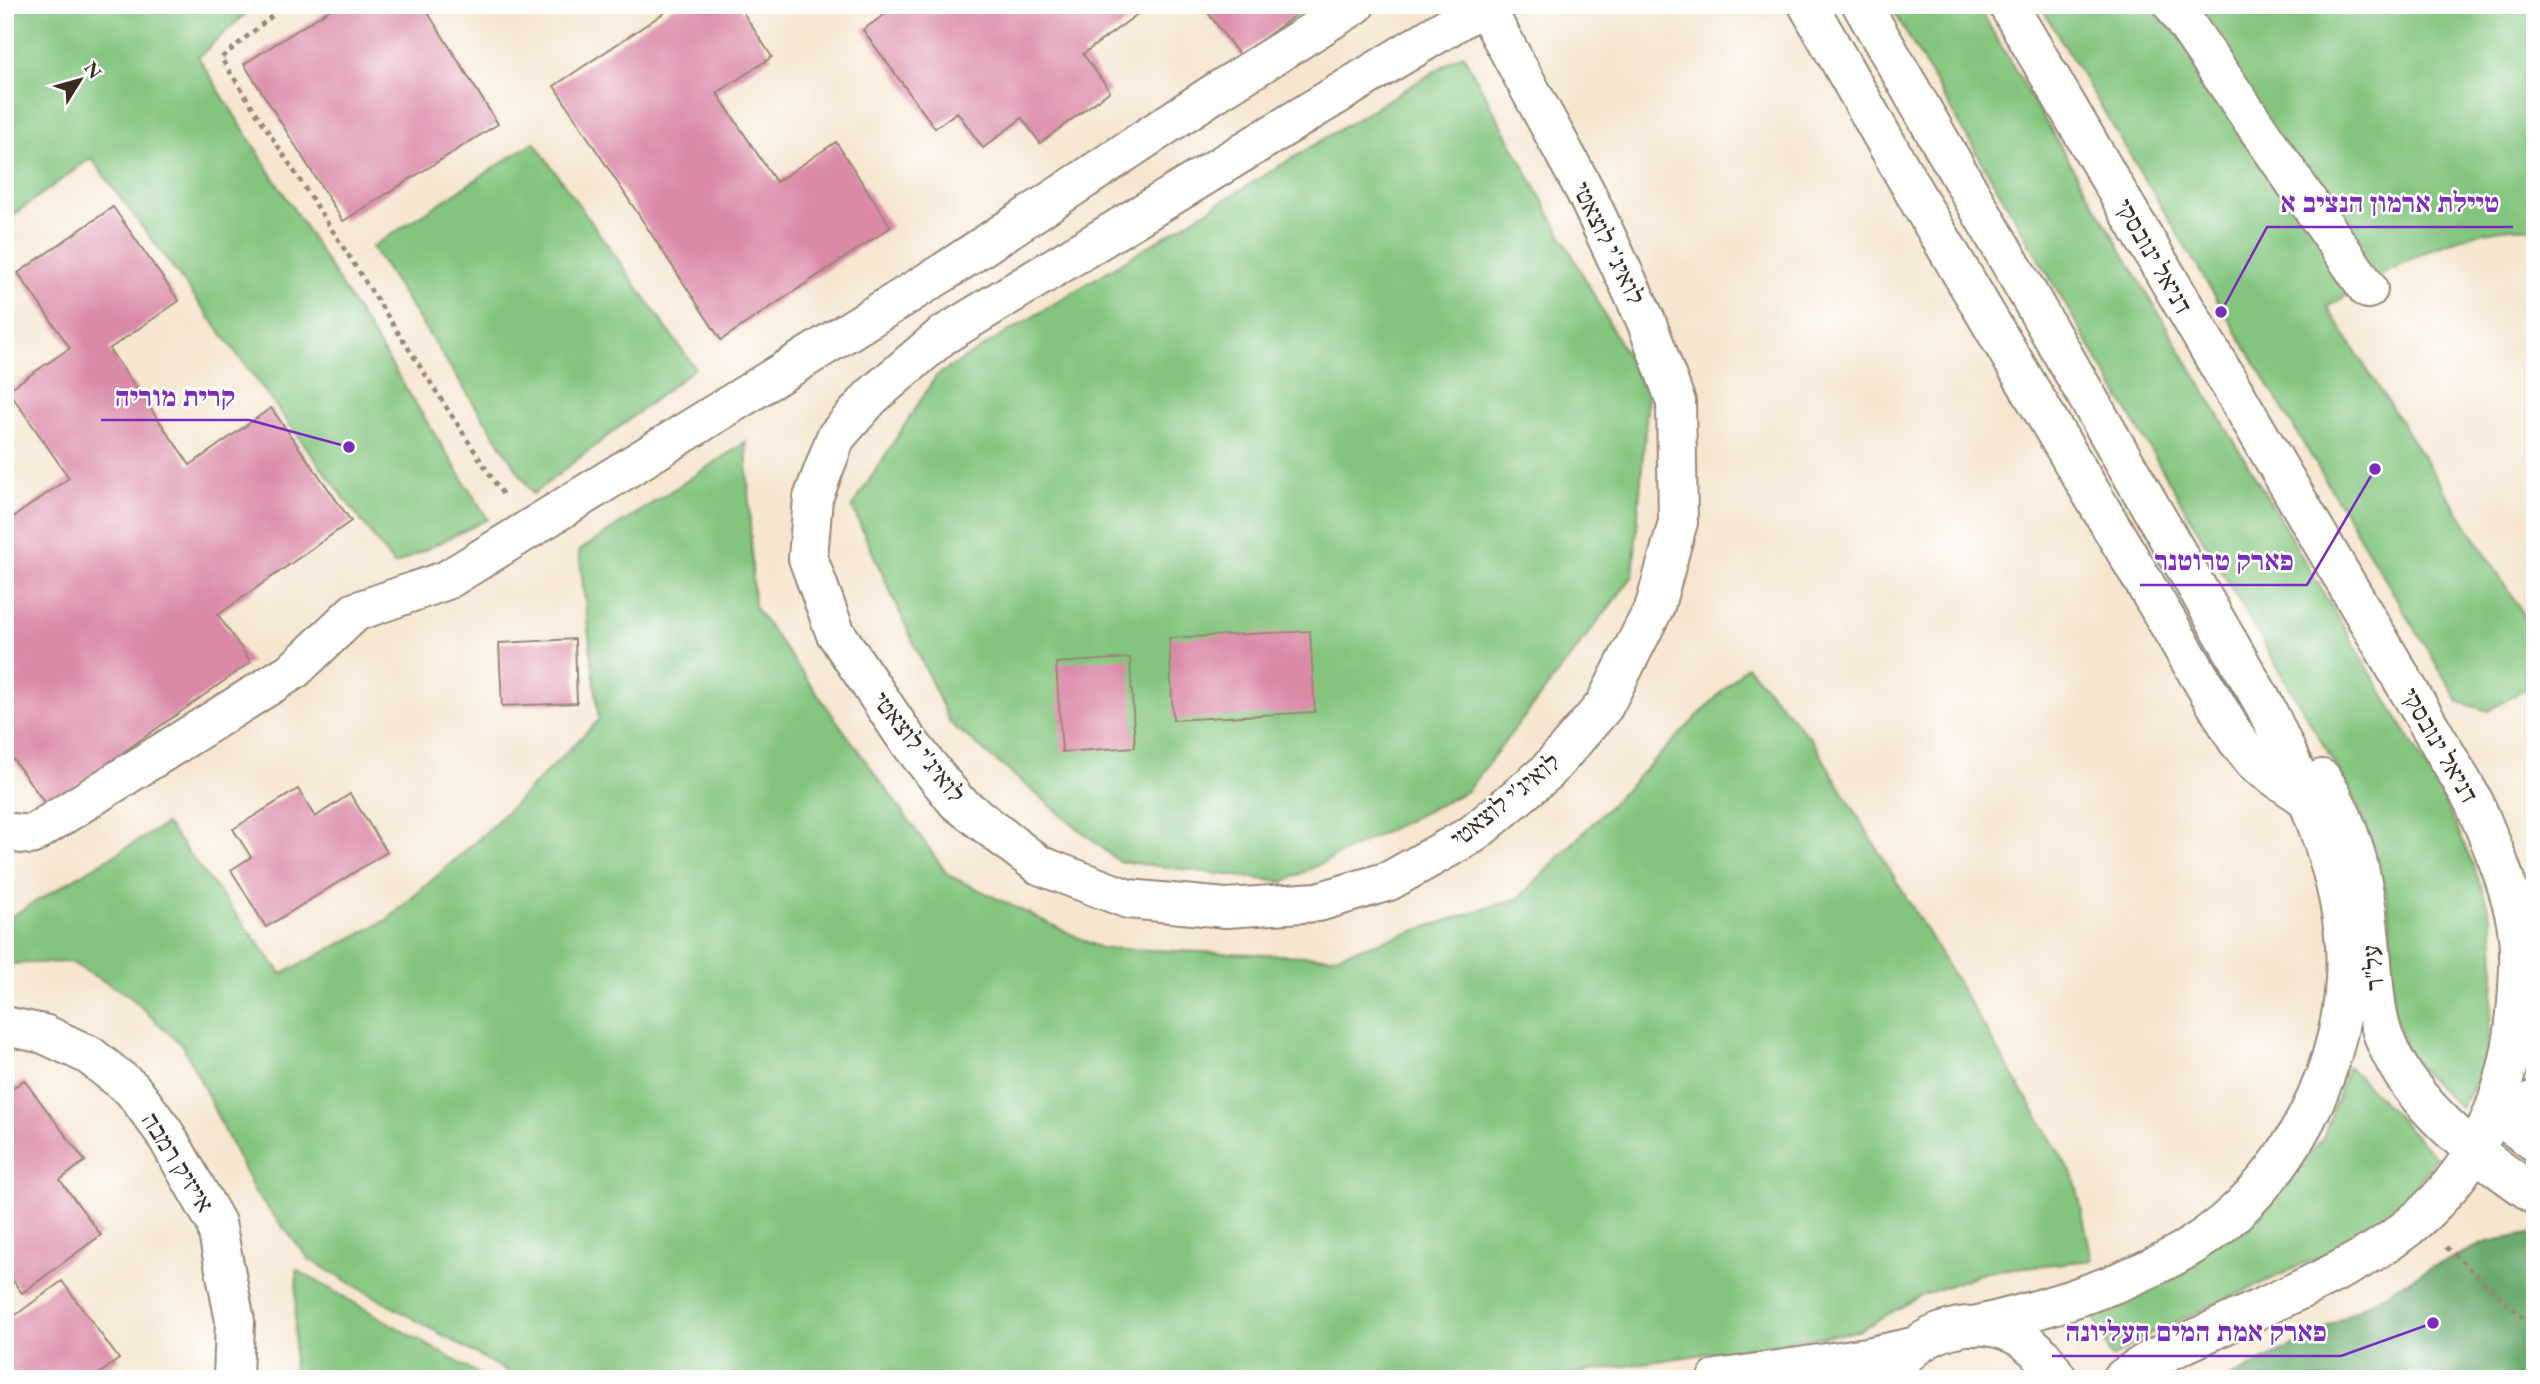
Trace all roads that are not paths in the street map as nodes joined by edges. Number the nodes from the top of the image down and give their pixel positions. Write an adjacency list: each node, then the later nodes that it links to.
1 (1355, 5): 10 (street)
2 (1483, 5): 2 (street, לואיג'י לוצאטי)
3 (1808, 5): 9 (street)
4 (1862, 5): 8 (street)
5 (2007, 5): 13 (street, דניאל ינובסקי)
6 (2173, 5): 7 (street)
7 (2368, 289)
8 (2264, 706): 9 (street); 15 (street, על"ר)
9 (2307, 799): 17 (street)
10 (5, 832)
11 (5, 1026): 19 (street, אייזיק רמבה)
12 (2535, 1100): 13 (street)
13 (2494, 1113): 14 (street); 15 (street, דניאל ינובסקי)
14 (2535, 1142)
15 (2475, 1153): 16 (street, על"ר); 23 (street, דניאל ינובסקי)
16 (2535, 1195)
17 (1974, 1326): 18 (street); 22 (street)
18 (1913, 1347): 20 (street); 21 (street)
19 (233, 1379)
20 (1717, 1379)
21 (1888, 1379)
22 (2058, 1379)
23 (2122, 1379)

